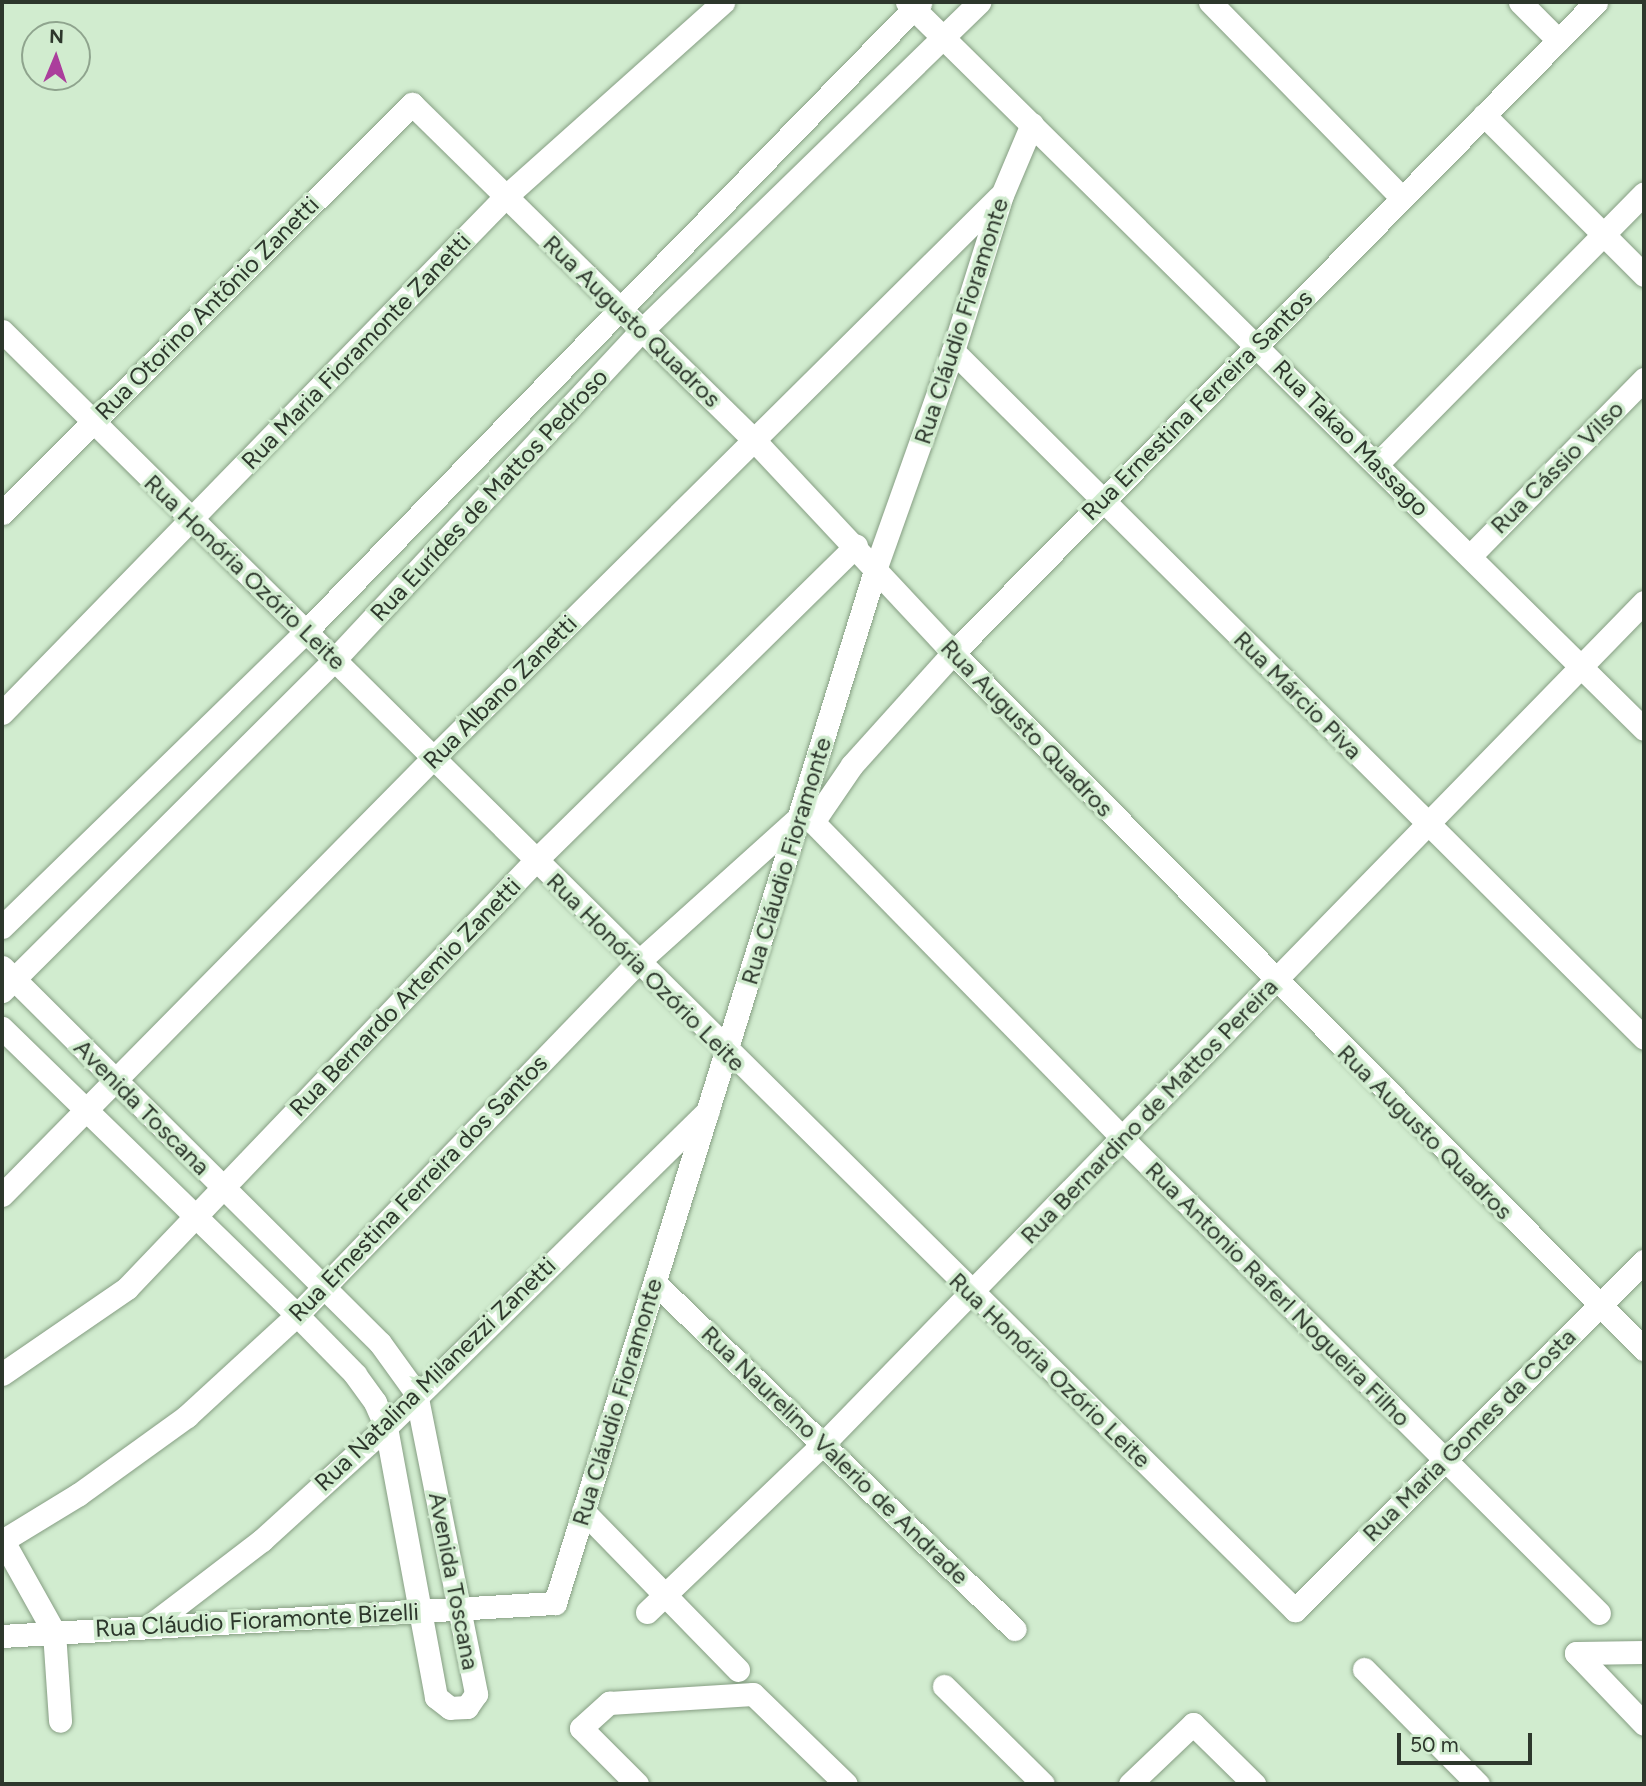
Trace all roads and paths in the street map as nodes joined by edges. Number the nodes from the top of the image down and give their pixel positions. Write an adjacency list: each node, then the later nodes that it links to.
1 (723, 2): 14 (street, Rua Maria Fioramonte Zanetti)
2 (979, 2): 7 (street, Rua Eurídes de Mattos Pedroso)
3 (1210, 2): 15 (street)
4 (1520, 2): 8 (street)
5 (1596, 2): 8 (street, Rua Ernestina Ferreira Santos)
6 (913, 4): 7 (street, Rua Takao Massago); 18 (street, Rua Eurídes de Mattos Pedroso)
7 (945, 36): 11 (street, Rua Takao Massago); 20 (street, Rua Eurídes de Mattos Pedroso)
8 (1558, 40): 10 (street, Rua Ernestina Ferreira Santos)
9 (412, 104): 14 (street, Rua Augusto Quadros); 24 (street, Rua Otorino Antônio Zanetti)
10 (1484, 115): 15 (street, Rua Ernestina Ferreira Santos); 16 (street)
11 (1032, 124): 13 (street, Rua Cláudio Fioramonte); 21 (street, Rua Takao Massago)
12 (1644, 193): 16 (street)
13 (1002, 195): 22 (street, Rua Cláudio Fioramonte); 25 (street, Rua Albano Zanetti)
14 (504, 198): 18 (street, Rua Augusto Quadros); 29 (street, Rua Maria Fioramonte Zanetti)
15 (1402, 198): 21 (street, Rua Ernestina Ferreira Santos)
16 (1604, 235): 17 (street); 26 (street)
17 (1644, 275)
18 (620, 309): 20 (street, Rua Augusto Quadros); 34 (street, Rua Eurídes de Mattos Pedroso)
19 (2, 331): 24 (street, Rua Honória Ozório Leite)
20 (641, 331): 25 (street, Rua Augusto Quadros); 36 (street, Rua Eurídes de Mattos Pedroso)
21 (1256, 345): 26 (street, Rua Takao Massago); 27 (street, Rua Ernestina Ferreira Santos)
22 (953, 351): 27 (street, Rua Márcio Piva); 32 (street, Rua Cláudio Fioramonte)
23 (1644, 379): 31 (street, Rua Cássio Vilso)
24 (93, 422): 28 (street, Rua Otorino Antônio Zanetti); 29 (street, Rua Honória Ozório Leite)
25 (754, 440): 30 (street, Rua Augusto Quadros); 40 (street, Rua Albano Zanetti)
26 (1377, 464): 31 (street, Rua Takao Massago)
27 (1102, 501): 35 (street, Rua Ernestina Ferreira Santos); 42 (street, Rua Márcio Piva)
28 (2, 513)
29 (191, 520): 34 (street, Rua Honória Ozório Leite); 38 (street, Rua Maria Fioramonte Zanetti)
30 (856, 546): 32 (street, Rua Augusto Quadros); 43 (street, Rua Bernardo Artemio Zanetti)
31 (1471, 555): 37 (street, Rua Takao Massago)
32 (876, 567): 35 (street, Rua Augusto Quadros); 41 (street, Rua Cláudio Fioramonte)
33 (1644, 602): 37 (street, Rua Bernardino de Mattos Pereira)
34 (307, 630): 36 (street, Rua Honória Ozório Leite); 44 (street, Rua Eurídes de Mattos Pedroso)
35 (953, 653): 41 (street, Rua Ernestina Ferreira Santos); 47 (street, Rua Augusto Quadros)
36 (335, 659): 40 (street, Rua Honória Ozório Leite); 46 (street, Rua Eurídes de Mattos Pedroso)
37 (1581, 667): 39 (street, Rua Takao Massago); 42 (street, Rua Bernardino de Mattos Pereira)
38 (2, 713)
39 (1644, 729)
40 (432, 759): 43 (street, Rua Honória Ozório Leite); 51 (street, Rua Albano Zanetti)
41 (807, 819): 45 (street, Rua Ernestina Ferreira dos Santos); 50 (street, Rua Cláudio Fioramonte); 54 (street, Rua Antonio Raferl Nogueira Filho)
42 (1428, 824): 47 (street, Rua Bernardino de Mattos Pereira); 49 (street, Rua Márcio Piva)
43 (535, 861): 45 (street, Rua Honória Ozório Leite); 55 (street, Rua Bernardo Artemio Zanetti)
44 (2, 928)
45 (637, 962): 50 (street, Rua Honória Ozório Leite); 60 (street, Rua Ernestina Ferreira dos Santos)
46 (5, 979): 51 (street, Avenida Toscana)
47 (1275, 982): 54 (street, Rua Bernardino de Mattos Pereira); 62 (street, Rua Augusto Quadros)
48 (2, 1028): 52 (street, Avenida Toscana)
49 (1644, 1038)
50 (726, 1052): 53 (street, Rua Cláudio Fioramonte); 61 (street, Rua Honória Ozório Leite)
51 (116, 1082): 52 (street, Rua Albano Zanetti); 55 (street, Avenida Toscana)
52 (88, 1111): 56 (street, Rua Albano Zanetti); 57 (street, Avenida Toscana)
53 (708, 1111): 59 (street, Rua Cláudio Fioramonte); 66 (street, Rua Natalina Milanezzi Zanetti)
54 (1122, 1138): 61 (street, Rua Bernardino de Mattos Pereira); 69 (street, Rua Antonio Raferl Nogueira Filho)
55 (223, 1187): 57 (street, Rua Bernardo Artemio Zanetti); 60 (street, Avenida Toscana)
56 (2, 1195)
57 (195, 1216): 63 (street, Avenida Toscana); 65 (street, Rua Bernardo Artemio Zanetti)
58 (1644, 1261): 62 (street, Rua Maria Gomes da Costa)
59 (654, 1283): 68 (street, Rua Naurelino Valerio de Andrade); 70 (street, Rua Cláudio Fioramonte)
60 (324, 1286): 63 (street, Rua Ernestina Ferreira dos Santos); 66 (street, Avenida Toscana)
61 (971, 1292): 68 (street, Rua Bernardino de Mattos Pereira); 76 (street, Rua Honória Ozório Leite)
62 (1599, 1306): 64 (street, Rua Augusto Quadros); 69 (street, Rua Maria Gomes da Costa)
63 (297, 1315): 67 (street, Avenida Toscana); 71 (street, Rua Ernestina Ferreira dos Santos)
64 (1644, 1349)
65 (2, 1374)
66 (416, 1393): 67 (street, Rua Natalina Milanezzi Zanetti); 74 (street, Avenida Toscana)
67 (386, 1427): 75 (street, Avenida Toscana); 79 (street, Rua Natalina Milanezzi Zanetti)
68 (825, 1442): 72 (street, Rua Bernardino de Mattos Pereira); 80 (street, Rua Naurelino Valerio de Andrade)
69 (1445, 1460): 76 (street, Rua Maria Gomes da Costa); 78 (street, Rua Antonio Raferl Nogueira Filho)
70 (583, 1511): 72 (street); 73 (street, Rua Cláudio Fioramonte)
71 (2, 1540): 81 (street)
72 (666, 1594): 77 (street, Rua Bernardino de Mattos Pereira); 85 (street)
73 (555, 1603): 74 (street, Rua Cláudio Fioramonte Bizelli)
74 (459, 1608): 75 (street, Rua Cláudio Fioramonte Bizelli); 75 (street, Avenida Toscana)
75 (420, 1610): 79 (street, Rua Cláudio Fioramonte Bizelli)
76 (1295, 1610)
77 (647, 1612)
78 (1599, 1613)
79 (151, 1625): 81 (street, Rua Cláudio Fioramonte Bizelli)
80 (1014, 1629)
81 (54, 1632): 82 (street, Rua Cláudio Fioramonte Bizelli); 87 (street)
82 (2, 1636)
83 (1644, 1652): 88 (street)
84 (1364, 1669): 94 (street)
85 (738, 1670)
86 (944, 1686): 91 (street)
87 (60, 1721)
88 (1644, 1724)
89 (637, 1784): 90 (street)
90 (846, 1784)
91 (1043, 1784)
92 (1130, 1784): 93 (street)
93 (1254, 1784)
94 (1478, 1784)

